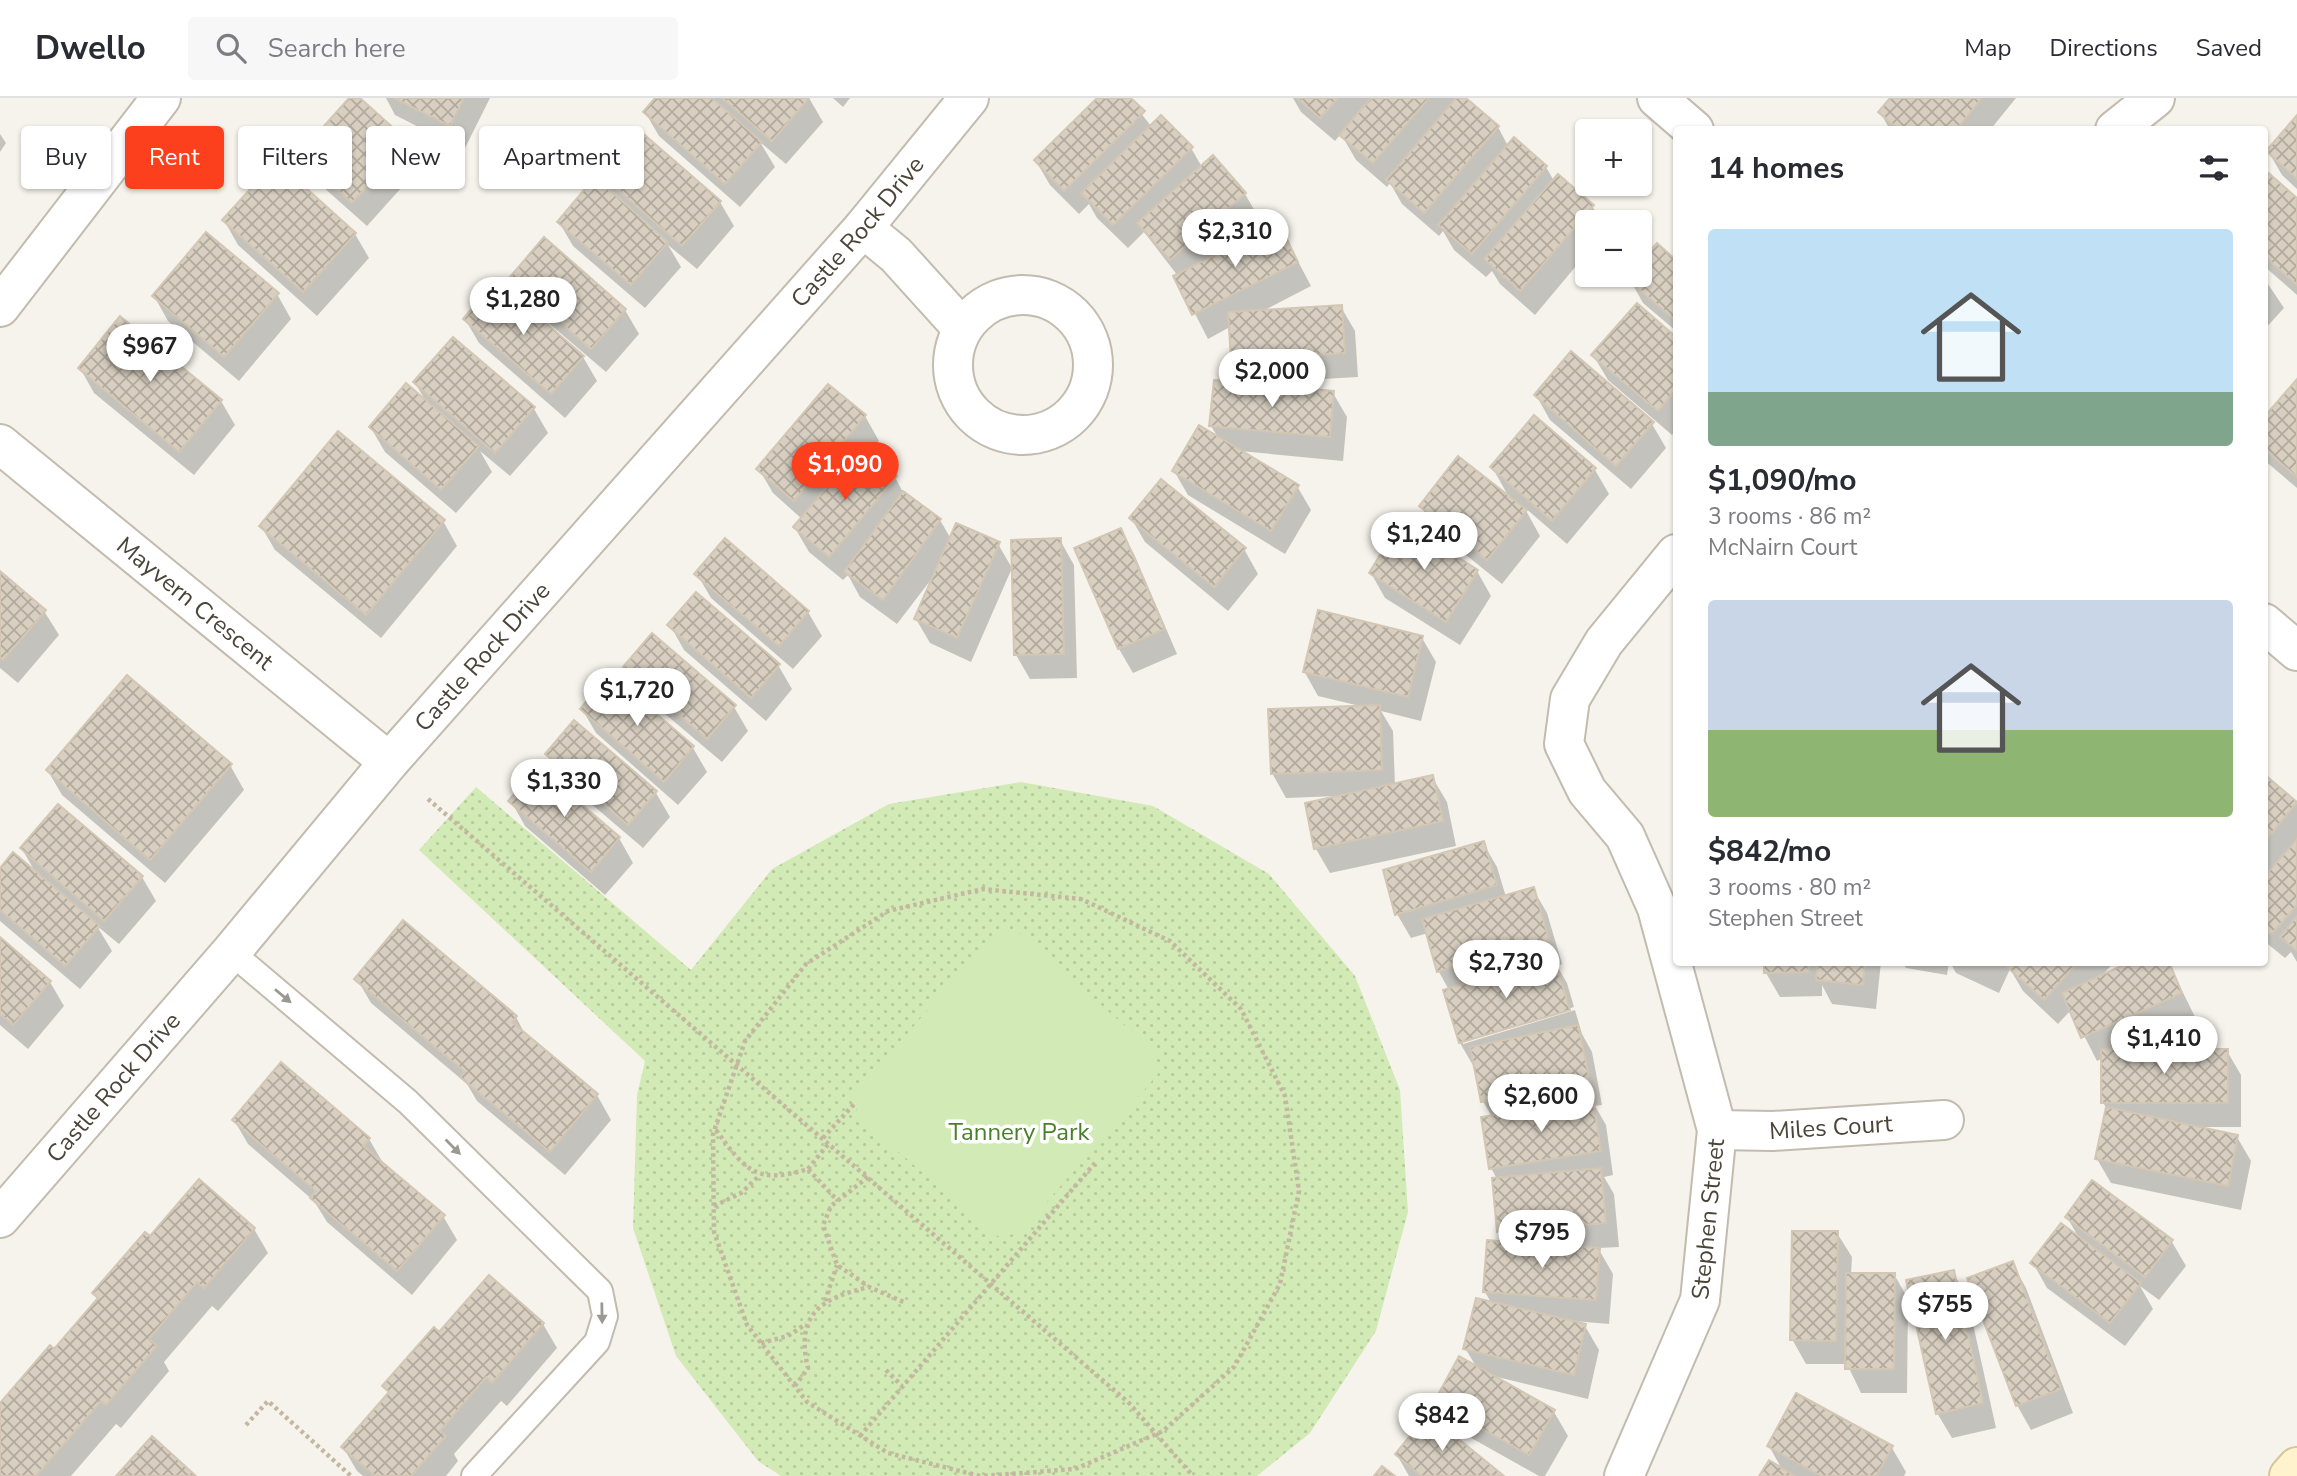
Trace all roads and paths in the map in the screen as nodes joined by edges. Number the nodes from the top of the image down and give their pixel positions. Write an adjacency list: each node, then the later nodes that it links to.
1 (161, 98): 8 (street)
2 (969, 98): 7 (street, Castle Rock Drive)
3 (1657, 98): 5 (street)
4 (2155, 98): 6 (street)
5 (1689, 126)
6 (2120, 126)
7 (863, 228): 9 (street); 14 (street, Castle Rock Drive)
8 (0, 307)
9 (962, 328)
10 (0, 444): 14 (street, Mayvern Crescent)
11 (1673, 558): 21 (street, Stephen Street)
12 (2268, 626): 13 (street)
13 (2297, 651)
14 (390, 762): 16 (street, Castle Rock Drive)
15 (428, 799): 17 (path)
16 (232, 952): 30 (street, Castle Rock Drive); 46 (lane, one-way to 46)
17 (738, 1063): 20 (path); 22 (path); 42 (path)
18 (856, 1102): 22 (path)
19 (1944, 1120): 21 (street, Miles Court)
20 (715, 1129): 26 (path); 29 (path)
21 (1717, 1130): 49 (street, Stephen Street)
22 (823, 1138): 23 (path)
23 (829, 1143): 25 (path); 27 (path)
24 (1095, 1164): 32 (path)
25 (808, 1169): 26 (path); 28 (path)
26 (759, 1176): 29 (path)
27 (869, 1177): 28 (path); 32 (path)
28 (837, 1200): 31 (path)
29 (713, 1206): 37 (path)
30 (0, 1218)
31 (837, 1265): 33 (path); 34 (path)
32 (990, 1283): 40 (path); 42 (path)
33 (869, 1287): 34 (path); 35 (path)
34 (825, 1301): 36 (path)
35 (906, 1303)
36 (806, 1324): 37 (path); 39 (path)
37 (761, 1343): 39 (path)
38 (886, 1370): 40 (path)
39 (795, 1386): 43 (path)
40 (902, 1386): 43 (path)
41 (246, 1425): 45 (path)
42 (1154, 1435): 47 (path); 48 (path)
43 (860, 1436): 47 (path)
44 (2297, 1467): 50 (main road)
45 (351, 1476)
46 (474, 1476)
47 (981, 1476)
48 (1193, 1476)
49 (1624, 1476)
50 (2290, 1476)

